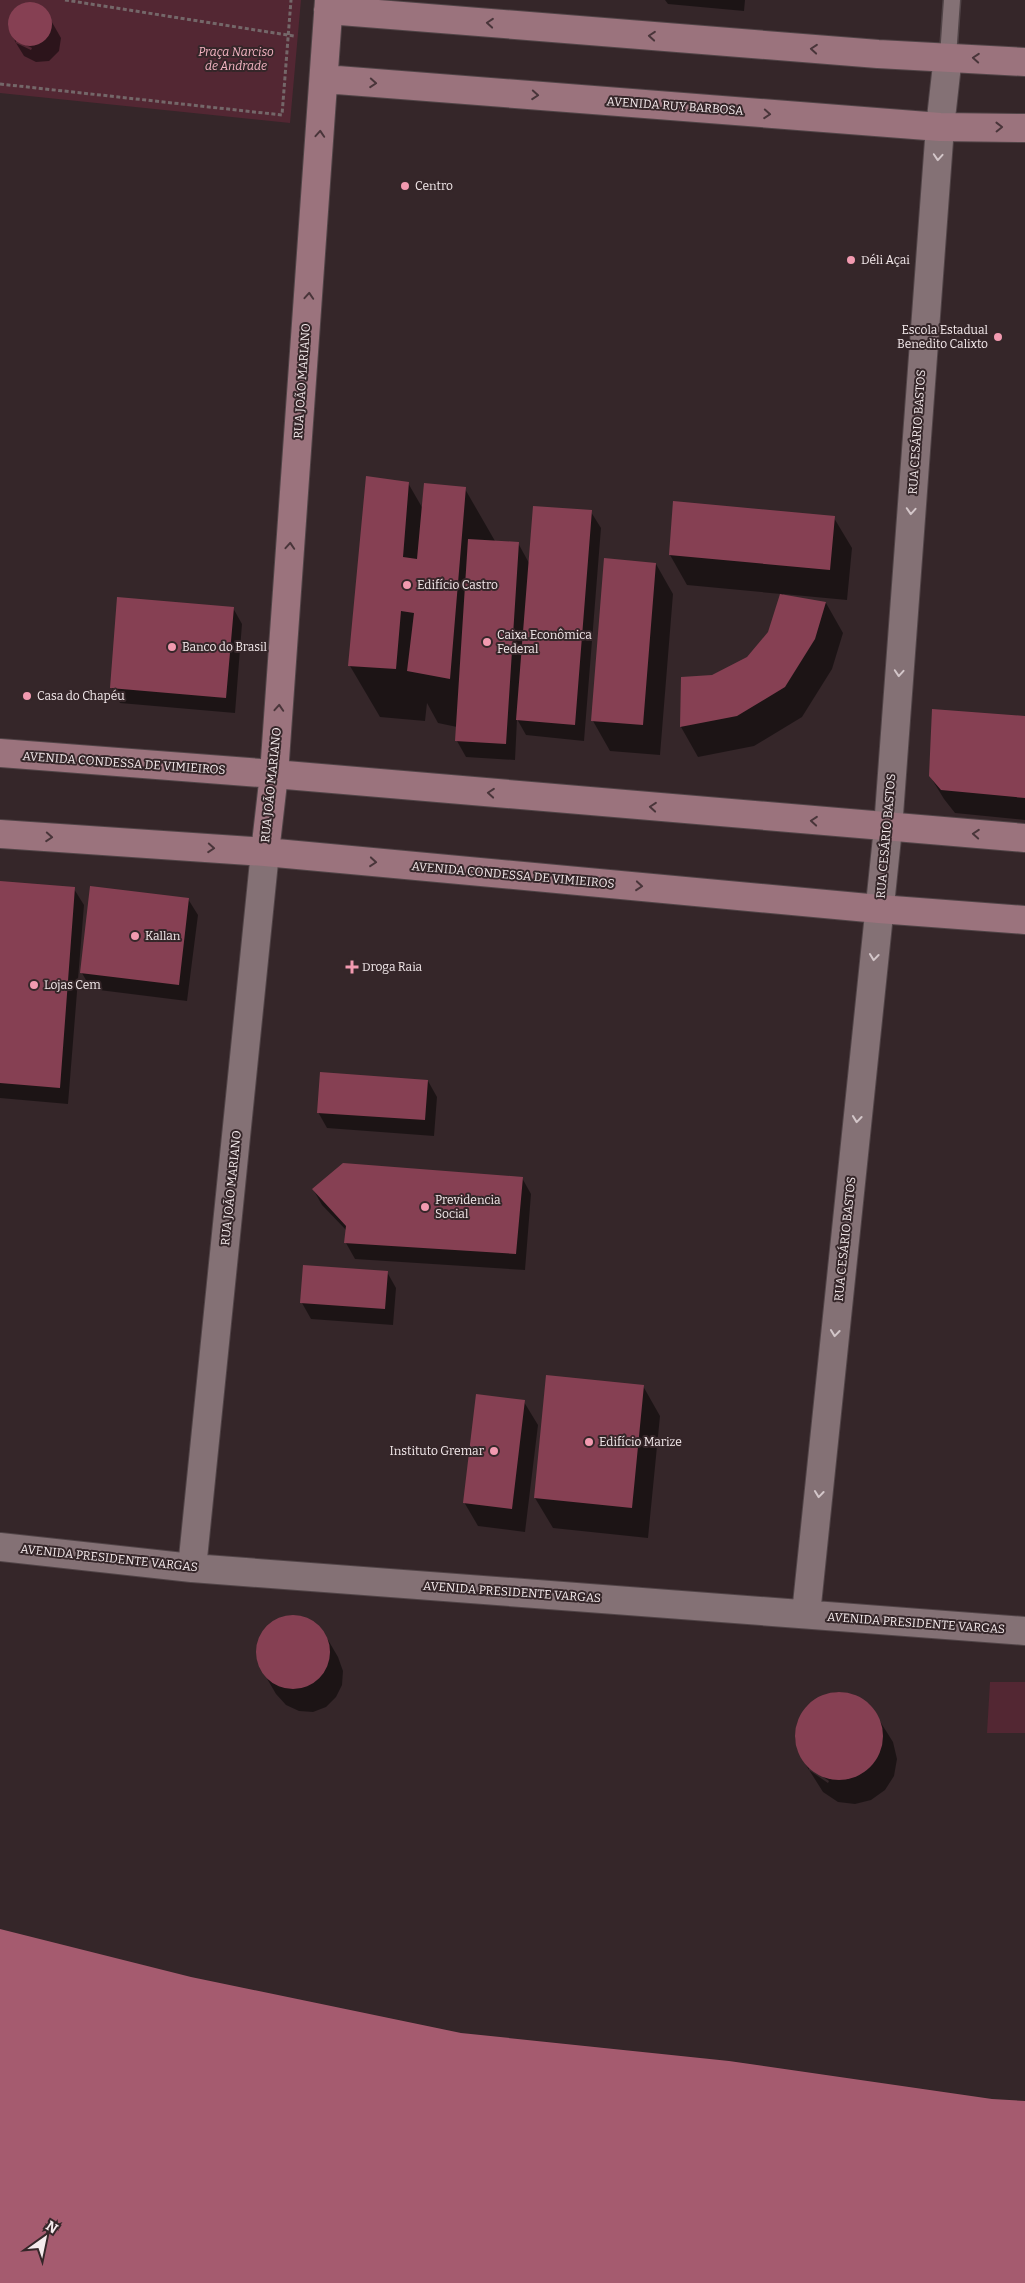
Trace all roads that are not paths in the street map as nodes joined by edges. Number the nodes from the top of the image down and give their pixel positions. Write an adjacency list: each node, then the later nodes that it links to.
1 (952, 0): 3 (lane)
2 (329, 5): 3 (street, one-way to 2); 5 (street, RUA JOÃO MARIANO)
3 (948, 56): 4 (street, one-way to 3); 6 (street, RUA CESÁRIO BASTOS)
4 (1025, 62)
5 (324, 79): 6 (street, AVENIDA RUY BARBOSA, one-way to 6); 9 (street, RUA JOÃO MARIANO, one-way to 5)
6 (940, 128): 7 (street, AVENIDA RUY BARBOSA, one-way to 7); 10 (street, RUA CESÁRIO BASTOS, one-way to 10)
7 (1025, 128)
8 (0, 754): 9 (street, AVENIDA CONDESSA DE VIMIEIROS)
9 (274, 774): 10 (street, AVENIDA CONDESSA DE VIMIEIROS, one-way to 9); 13 (street, RUA JOÃO MARIANO)
10 (888, 828): 12 (street, AVENIDA CONDESSA DE VIMIEIROS, one-way to 10); 14 (street, RUA CESÁRIO BASTOS)
11 (0, 834): 13 (street, AVENIDA CONDESSA DE VIMIEIROS, one-way to 13)
12 (1025, 838)
13 (265, 852): 14 (street, AVENIDA CONDESSA DE VIMIEIROS, one-way to 14); 17 (street, RUA JOÃO MARIANO)
14 (879, 909): 15 (street, AVENIDA CONDESSA DE VIMIEIROS); 18 (street, RUA CESÁRIO BASTOS, one-way to 18)
15 (1025, 920)
16 (0, 1546): 17 (street, AVENIDA PRESIDENTE VARGAS)
17 (192, 1568): 18 (street, AVENIDA PRESIDENTE VARGAS)
18 (806, 1614): 19 (street, AVENIDA PRESIDENTE VARGAS)
19 (1025, 1631)

